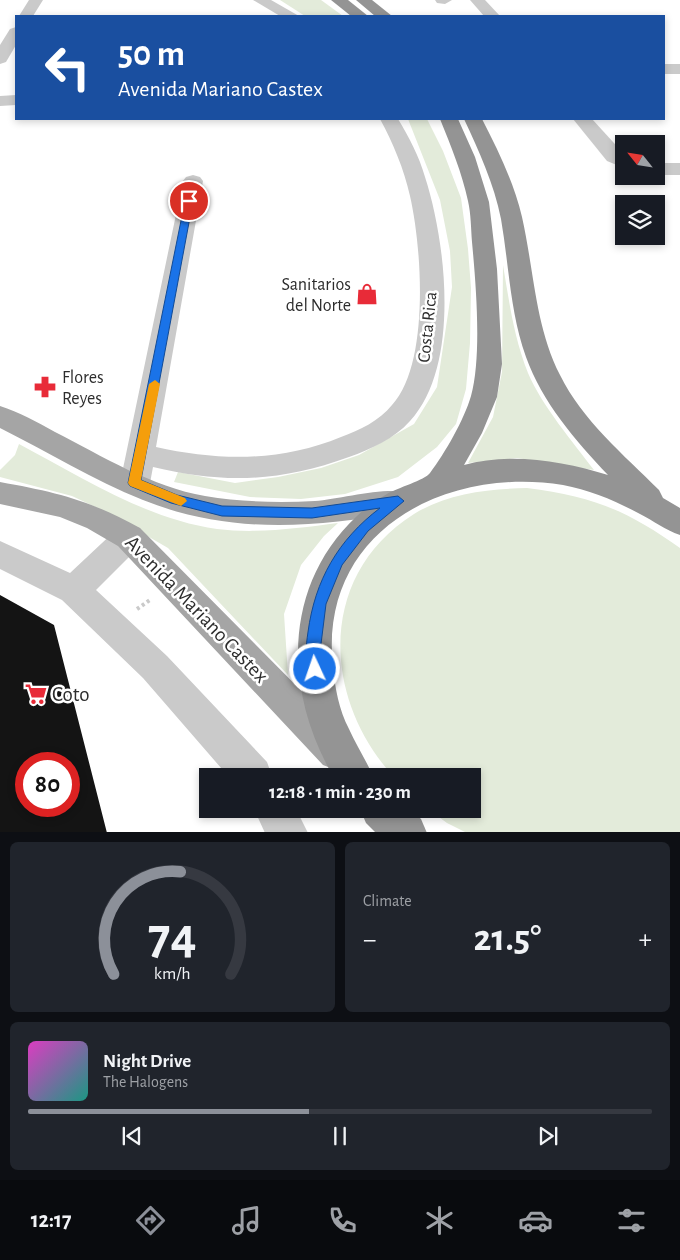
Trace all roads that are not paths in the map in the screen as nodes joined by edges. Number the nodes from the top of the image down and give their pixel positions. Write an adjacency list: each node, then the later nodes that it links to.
1 (36, 0): 6 (street)
2 (260, 0): 7 (street)
3 (338, 0): 8 (highway)
4 (363, 0): 9 (highway)
5 (477, 0): 10 (street)
6 (27, 15)
7 (289, 15)
8 (359, 15)
9 (383, 15)
10 (491, 15)
11 (0, 23): 12 (street)
12 (15, 23)
13 (15, 34): 14 (street)
14 (0, 59)
15 (665, 69): 16 (street)
16 (680, 69)
17 (15, 100): 18 (street)
18 (0, 101)
19 (390, 120): 28 (street, Costa Rica)
20 (449, 120): 29 (highway)
21 (473, 120): 33 (highway)
22 (583, 120): 23 (street)
23 (615, 158)
24 (665, 169): 25 (street)
25 (680, 169)
26 (192, 181): 28 (street)
27 (0, 423): 30 (main road)
28 (142, 454): 30 (street)
29 (440, 482): 32 (highway); 33 (highway)
30 (134, 483): 32 (main road)
31 (0, 493): 34 (main road, Avenida Mariano Castex)
32 (398, 501): 37 (highway)
33 (669, 516)
34 (129, 537): 36 (street); 37 (main road, Avenida Mariano Castex)
35 (0, 554): 36 (street)
36 (74, 590): 38 (street)
37 (348, 766)
38 (246, 768)
39 (279, 818): 40 (street)
40 (288, 832)

